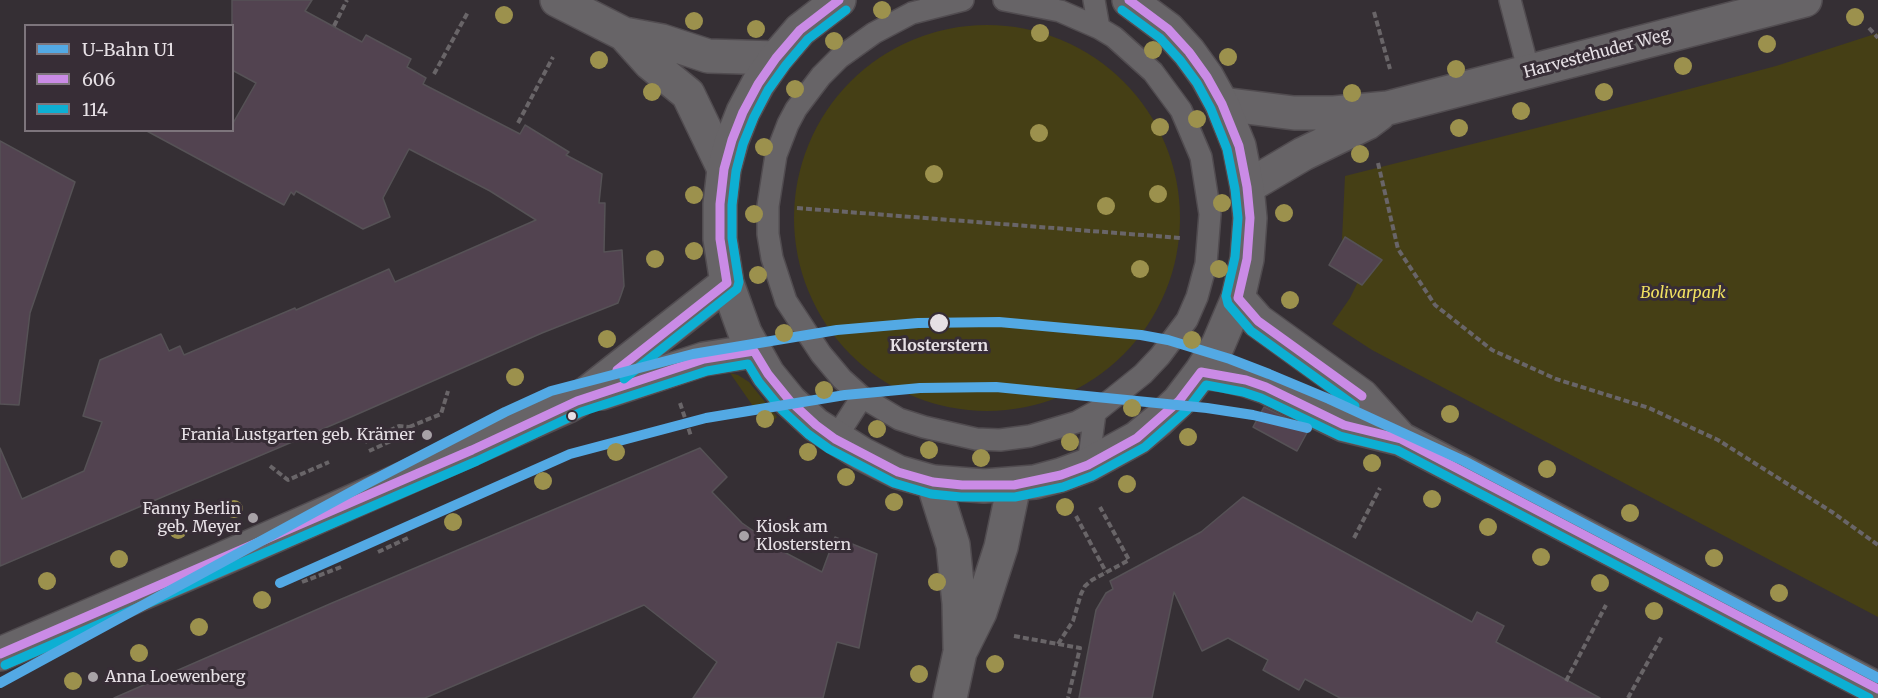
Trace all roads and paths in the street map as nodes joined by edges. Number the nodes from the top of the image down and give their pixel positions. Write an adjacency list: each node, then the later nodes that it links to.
1 (347, 0): 13 (path)
2 (557, 0): 16 (main road)
3 (839, 0): 19 (main road)
4 (963, 0): 10 (lane)
5 (1004, 0): 14 (lane)
6 (1094, 0): 14 (lane)
7 (1129, 0): 23 (main road)
8 (1510, 0): 21 (lane)
9 (1805, 0): 21 (main road, Harvestehuder Weg)
10 (914, 7): 29 (lane)
11 (468, 12): 22 (path)
12 (1374, 12): 20 (path)
13 (334, 26)
14 (1099, 28): 30 (lane)
15 (1869, 28): 17 (path)
16 (624, 34): 19 (main road); 27 (main road)
17 (1878, 38)
18 (554, 57): 25 (path)
19 (776, 58): 27 (main road)
20 (1390, 69)
21 (1529, 72): 24 (main road, Harvestehuder Weg)
22 (435, 74)
23 (1222, 104): 24 (main road, Harvestehuder Weg); 28 (main road)
24 (1388, 108): 28 (main road, Harvestehuder Weg)
25 (518, 123)
26 (1378, 163): 56 (path)
27 (724, 169): 31 (main road)
28 (1247, 188): 32 (main road)
29 (768, 206): 30 (path); 37 (lane)
30 (1209, 240): 39 (lane)
31 (727, 284): 33 (main road); 38 (main road)
32 (1238, 298): 34 (main road); 43 (main road)
33 (754, 351): 38 (main road); 42 (main road)
34 (1201, 372): 43 (main road); 47 (main road)
35 (448, 391): 40 (path)
36 (676, 393): 41 (path)
37 (862, 397): 39 (lane); 42 (lane)
38 (577, 401): 66 (main road)
39 (1095, 413): 47 (lane)
40 (409, 426): 44 (path); 45 (path)
41 (691, 436)
42 (835, 439): 49 (main road)
43 (1401, 439): 68 (main road)
44 (365, 442)
45 (369, 451)
46 (329, 462): 48 (path)
47 (1088, 465): 50 (main road)
48 (270, 466)
49 (933, 482): 50 (main road); 65 (main road)
50 (1014, 484): 65 (main road)
51 (1380, 488): 55 (path)
52 (1100, 507): 59 (path)
53 (1076, 516): 59 (path)
54 (410, 537): 57 (path)
55 (1354, 538)
56 (1878, 545)
57 (378, 552)
58 (341, 567): 60 (path)
59 (1106, 572): 64 (path)
60 (302, 582)
61 (1606, 605): 67 (path)
62 (1014, 636): 64 (path)
63 (1662, 636): 71 (path)
64 (1058, 644): 70 (path)
65 (960, 652): 69 (main road)
66 (0, 654)
67 (1566, 681)
68 (1878, 689)
69 (950, 698)
70 (1068, 698)
71 (1628, 698)

